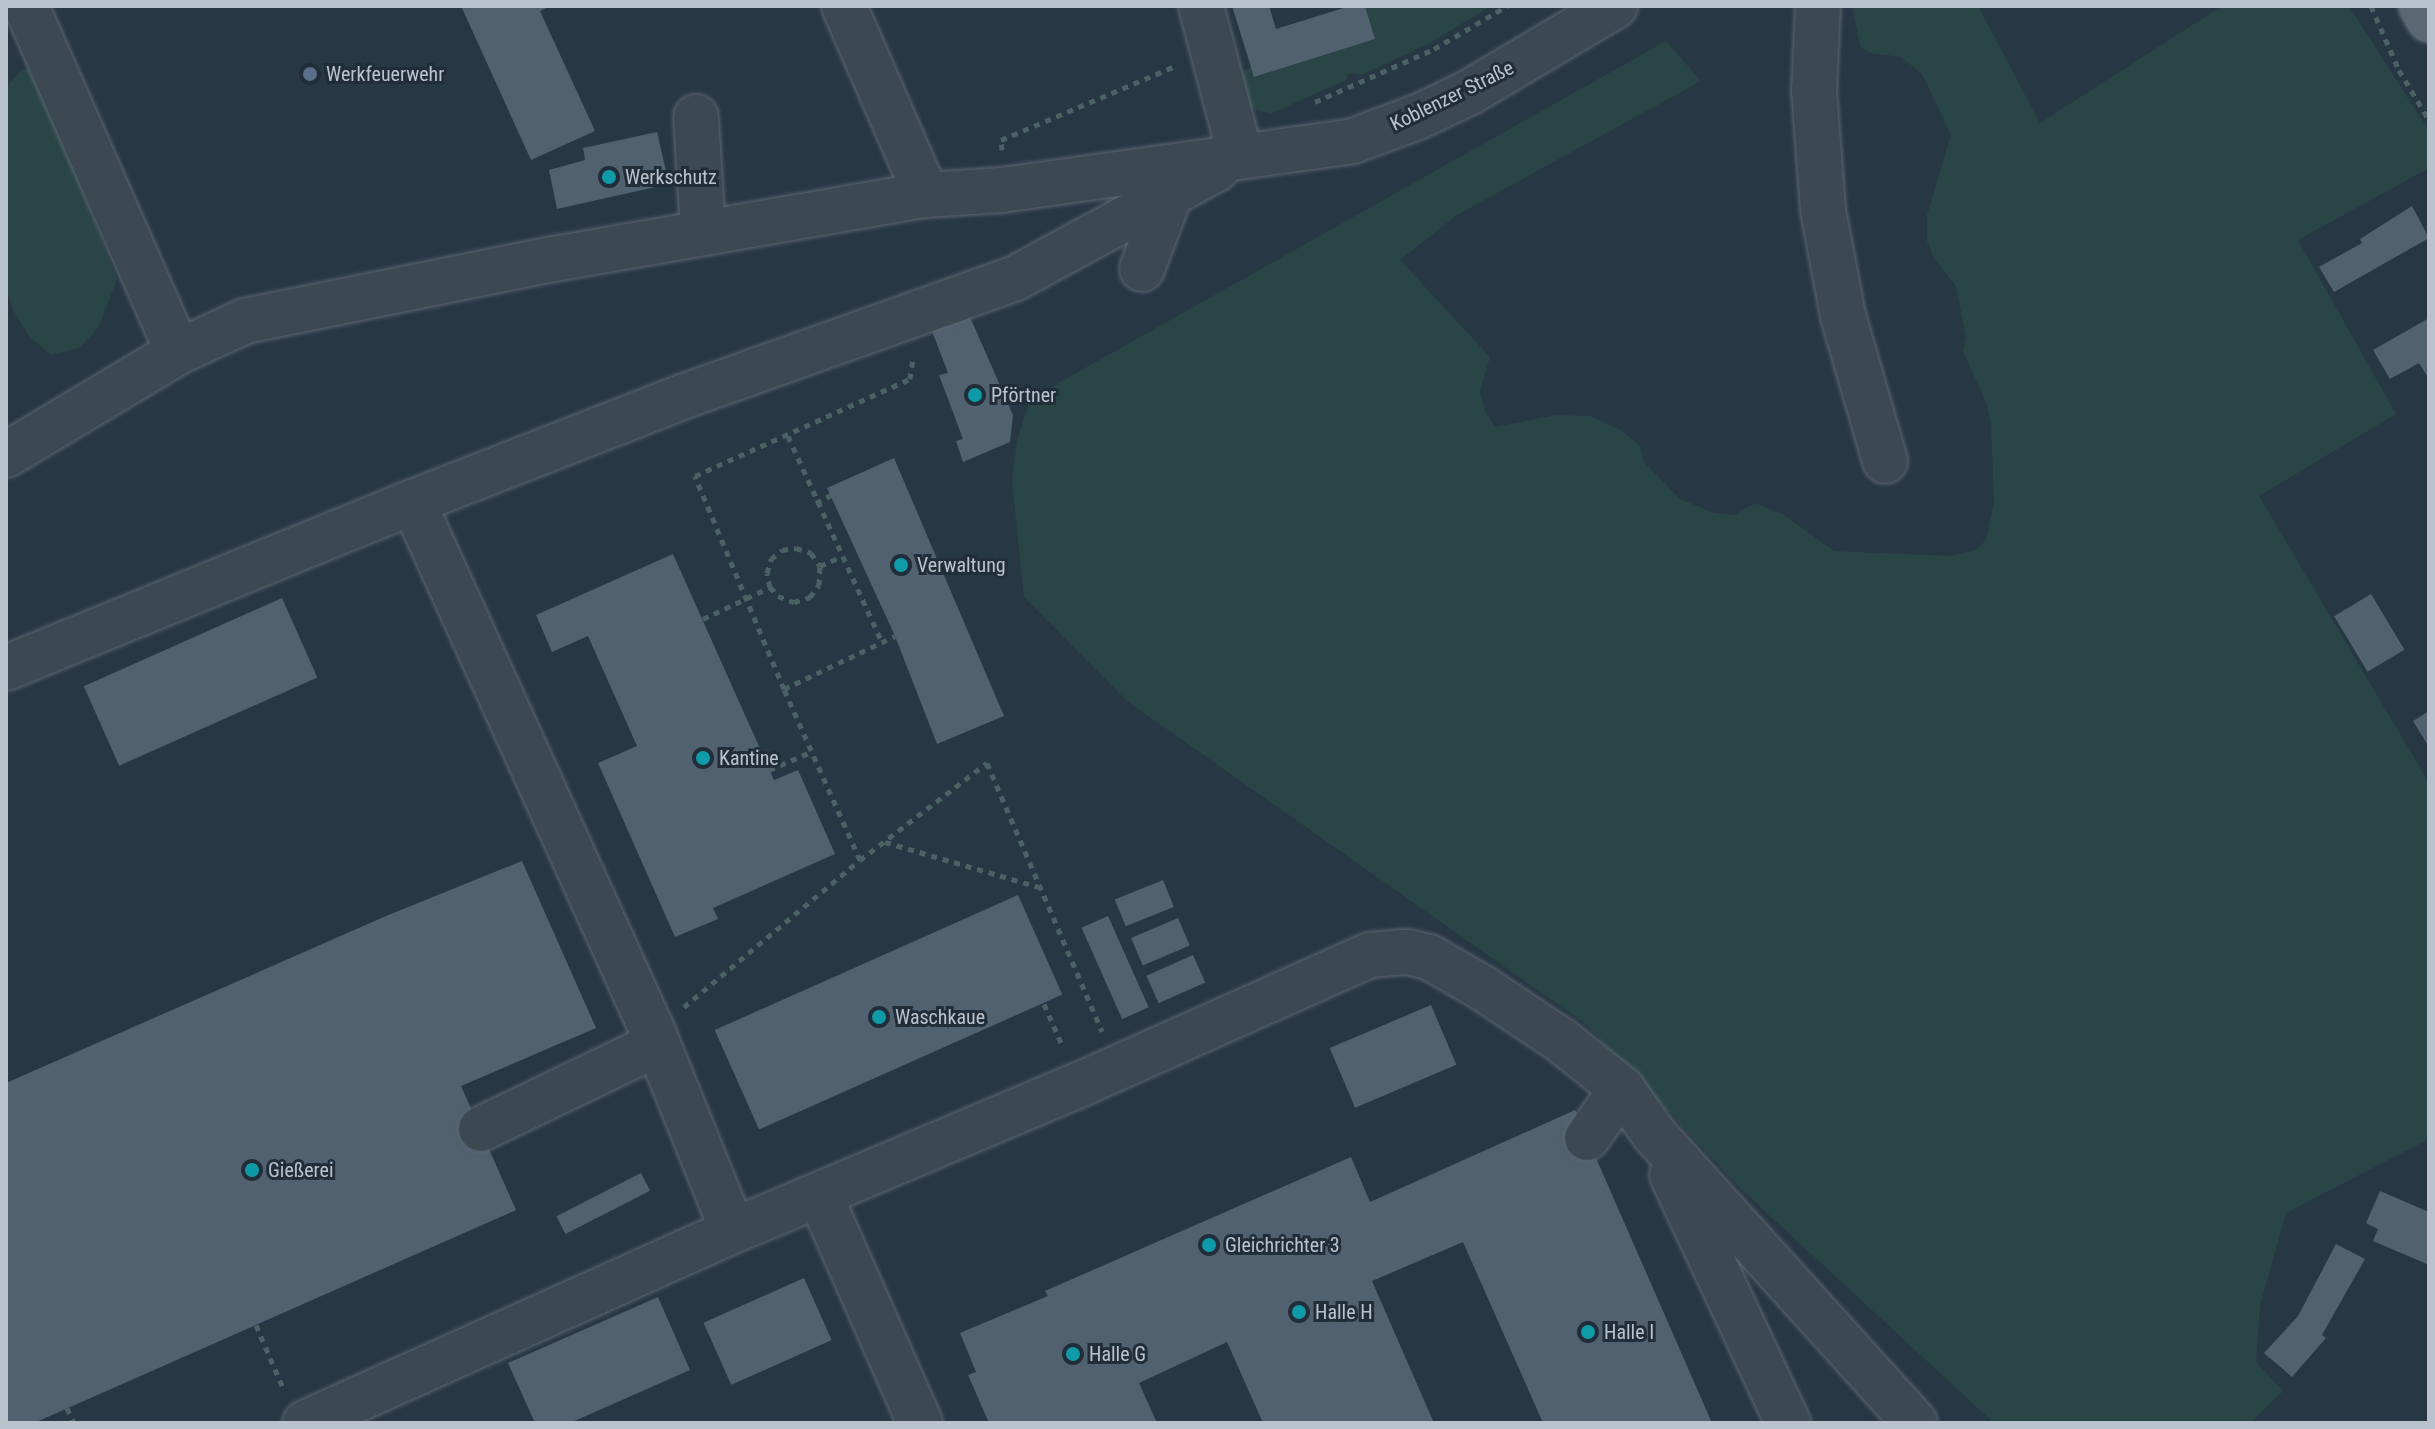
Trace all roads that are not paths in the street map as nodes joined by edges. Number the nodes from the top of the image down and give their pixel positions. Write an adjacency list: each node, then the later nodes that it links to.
1 (26, 6): 14 (street)
2 (844, 6): 11 (street)
3 (1201, 6): 9 (street)
4 (1615, 6): 9 (street, Koblenzer Straße)
5 (1818, 6): 16 (street)
6 (2421, 6): 7 (main road)
7 (2429, 20)
8 (696, 117): 12 (street)
9 (1241, 157): 10 (street); 11 (street, Koblenzer Straße)
10 (1170, 194): 13 (street); 17 (street)
11 (926, 195): 12 (street, Koblenzer Straße)
12 (703, 232): 14 (street, Koblenzer Straße)
13 (1142, 269)
14 (178, 352): 15 (street, Koblenzer Straße)
15 (6, 455)
16 (1885, 461)
17 (413, 502): 18 (street); 19 (street)
18 (6, 668)
19 (656, 1038): 21 (street); 25 (street)
20 (1622, 1089): 22 (street); 23 (street); 24 (street)
21 (481, 1129)
22 (1654, 1134): 28 (street); 29 (street)
23 (1587, 1138)
24 (820, 1196): 25 (street); 27 (street)
25 (733, 1231): 26 (street)
26 (296, 1409)
27 (920, 1423)
28 (1788, 1423)
29 (1915, 1423)

